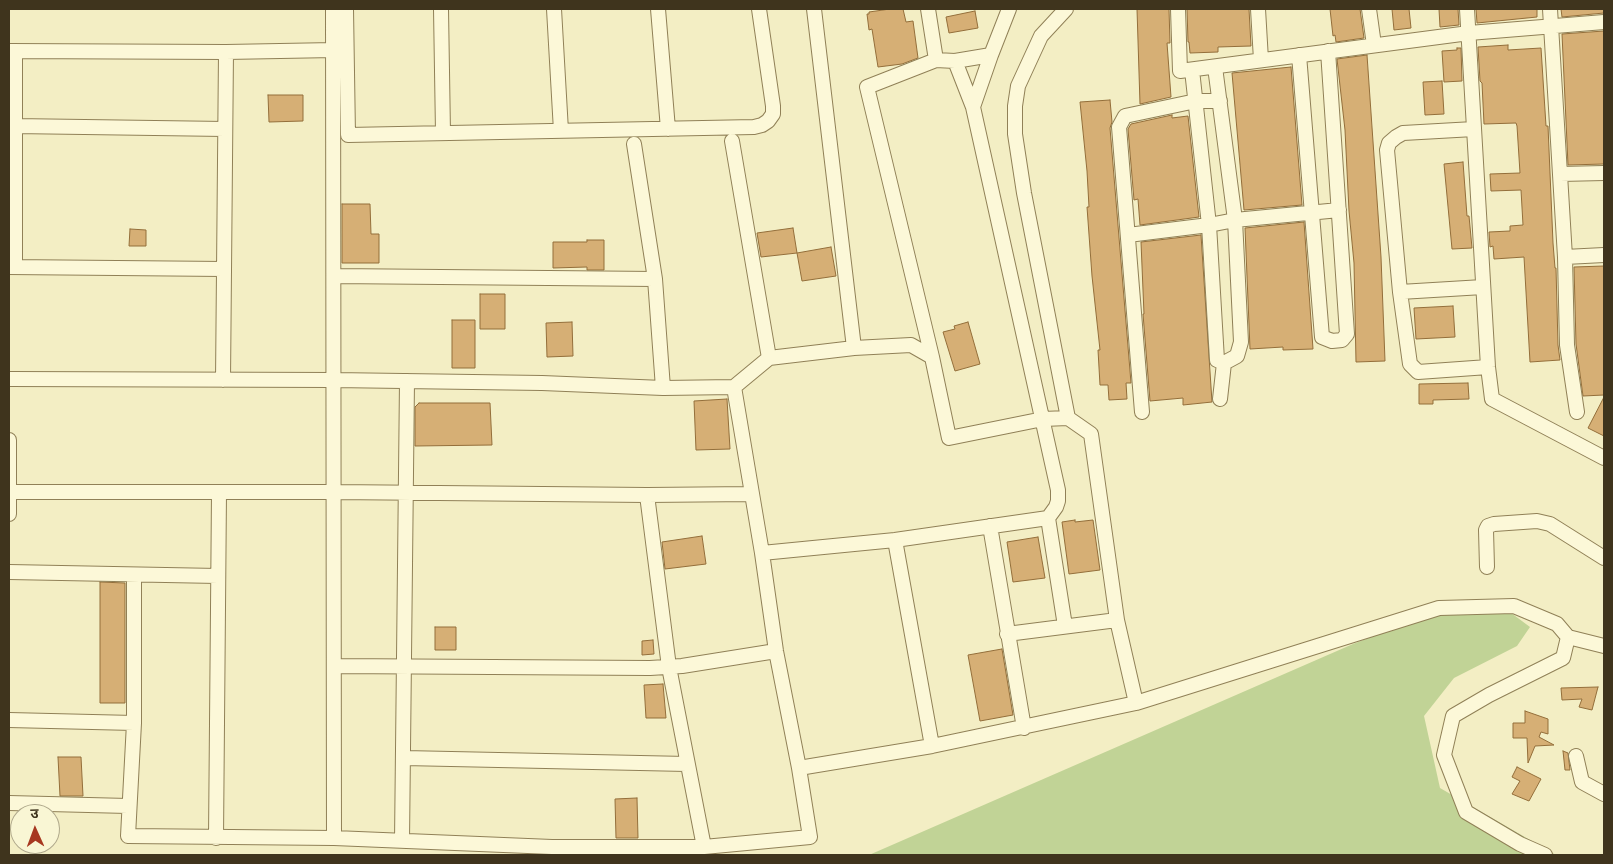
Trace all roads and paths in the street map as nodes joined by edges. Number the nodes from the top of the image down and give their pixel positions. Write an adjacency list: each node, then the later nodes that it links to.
1 (333, 9): 20 (street)
2 (346, 9): 39 (street)
3 (441, 9): 39 (street)
4 (554, 9): 38 (street)
5 (658, 9): 36 (street)
6 (759, 9): 36 (street)
7 (814, 9): 57 (street)
8 (928, 9): 26 (street)
9 (1009, 9): 24 (street)
10 (1066, 9): 71 (street)
11 (1178, 9): 30 (street)
12 (1258, 9): 27 (street)
13 (1369, 9): 19 (street)
14 (1467, 9): 18 (street)
15 (1550, 9): 17 (street)
16 (1604, 22): 17 (street)
17 (1551, 26): 18 (street); 43 (street)
18 (1469, 33): 19 (street); 37 (street)
19 (1374, 45): 22 (street)
20 (334, 50): 23 (street); 53 (street)
21 (12, 51): 23 (street); 34 (street)
22 (1328, 51): 25 (street); 44 (street)
23 (226, 52): 35 (street)
24 (991, 55): 28 (street); 33 (street)
25 (1299, 55): 27 (street); 45 (street)
26 (936, 60): 28 (street); 58 (street)
27 (1261, 60): 29 (street)
28 (955, 61): 33 (street)
29 (1216, 67): 30 (street); 32 (street)
30 (1192, 70): 31 (street)
31 (1196, 101): 32 (street); 47 (street); 48 (street)
32 (1220, 101): 46 (street)
33 (973, 107): 72 (street)
34 (14, 126): 35 (street); 51 (street)
35 (225, 129): 52 (street)
36 (668, 129): 38 (street)
37 (1474, 129): 55 (street); 56 (street)
38 (561, 131): 39 (street)
39 (443, 133)
40 (732, 141): 59 (street)
41 (634, 144): 54 (street)
42 (1604, 173): 43 (street)
43 (1560, 174): 50 (street)
44 (1339, 210): 45 (street); 45 (street)
45 (1312, 213): 46 (street)
46 (1235, 220): 47 (street); 60 (street)
47 (1209, 225): 48 (street); 60 (street)
48 (1128, 235): 69 (street)
49 (1604, 255): 50 (street)
50 (1565, 257): 70 (street)
51 (12, 267): 52 (street)
52 (224, 269): 63 (street)
53 (334, 276): 54 (street); 64 (street)
54 (655, 279): 67 (street)
55 (1484, 287): 56 (street); 61 (street)
56 (1400, 292): 61 (street)
57 (854, 348): 58 (street); 59 (street)
58 (932, 357): 72 (street)
59 (769, 358): 66 (street)
60 (1224, 363): 68 (street)
61 (1488, 367): 74 (street)
62 (9, 379): 63 (street)
63 (223, 380): 64 (street)
64 (334, 380): 65 (street); 76 (street)
65 (407, 381): 67 (street); 78 (street)
66 (734, 387): 67 (street); 79 (street)
67 (664, 388)
68 (1220, 399)
69 (1142, 412)
70 (1577, 412)
71 (1068, 418): 72 (street); 91 (street)
72 (1042, 419): 82 (street)
73 (9, 440): 75 (street)
74 (1604, 458)
75 (10, 492): 77 (street); 81 (street)
76 (334, 492): 77 (street); 78 (street); 97 (street)
77 (219, 493): 90 (street)
78 (407, 494): 80 (street); 98 (street)
79 (752, 494): 80 (street); 85 (street)
80 (647, 495): 99 (street)
81 (9, 514)
82 (1048, 518): 83 (street); 92 (street)
83 (990, 526): 84 (street); 93 (street)
84 (895, 540): 85 (street); 104 (street)
85 (762, 553): 96 (street)
86 (1604, 558): 87 (street)
87 (1487, 567)
88 (9, 572): 89 (street)
89 (134, 574): 90 (street); 102 (street)
90 (218, 576): 112 (street)
91 (1117, 620): 92 (street); 100 (street)
92 (1065, 626): 93 (street)
93 (1007, 634): 103 (street)
94 (1568, 637): 95 (street); 100 (street); 116 (street)
95 (1604, 646)
96 (776, 651): 99 (street); 108 (street)
97 (334, 666): 98 (street); 113 (street)
98 (403, 666): 99 (street); 106 (street)
99 (669, 667): 107 (street)
100 (1136, 703): 103 (street)
101 (9, 720): 102 (street)
102 (134, 723): 111 (street)
103 (1024, 728): 104 (street)
104 (932, 746): 108 (street)
105 (1576, 756): 109 (street)
106 (404, 758): 107 (street); 114 (street)
107 (687, 764): 115 (street)
108 (799, 768): 115 (street)
109 (1604, 794)
110 (9, 803): 111 (street)
111 (128, 806): 112 (street)
112 (216, 838): 113 (street)
113 (334, 838): 114 (street)
114 (402, 841): 115 (street)
115 (704, 846)
116 (1545, 855)

